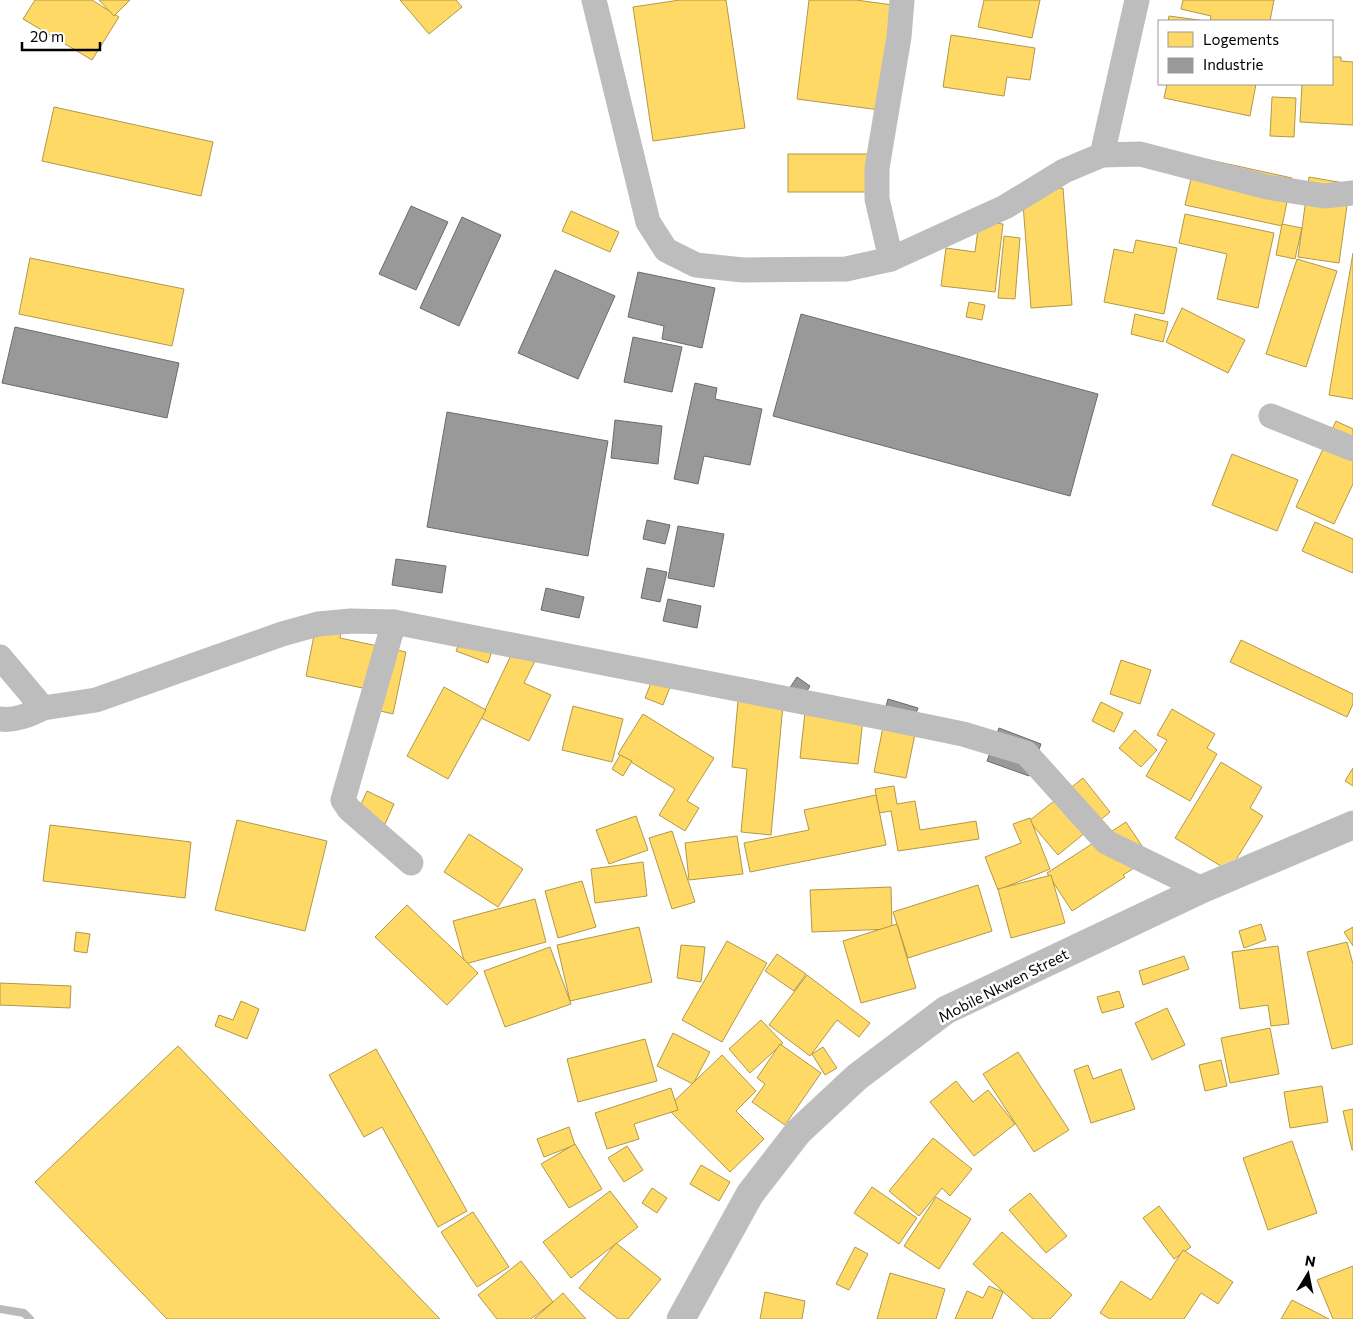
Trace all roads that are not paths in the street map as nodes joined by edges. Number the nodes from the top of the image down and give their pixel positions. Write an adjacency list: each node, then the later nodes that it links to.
1 (594, 0): 6 (street)
2 (902, 0): 6 (street)
3 (1137, 0): 4 (street)
4 (1102, 155): 5 (street); 6 (street)
5 (1353, 194)
6 (891, 259)
7 (1271, 416): 8 (street)
8 (1353, 449)
9 (394, 622): 11 (street); 14 (street); 15 (street)
10 (0, 658): 11 (street)
11 (43, 708): 12 (street)
12 (0, 719)
13 (1353, 825): 15 (highway, Mobile Nkwen Street)
14 (411, 863)
15 (1202, 889): 16 (highway, Mobile Nkwen Street)
16 (681, 1319)

